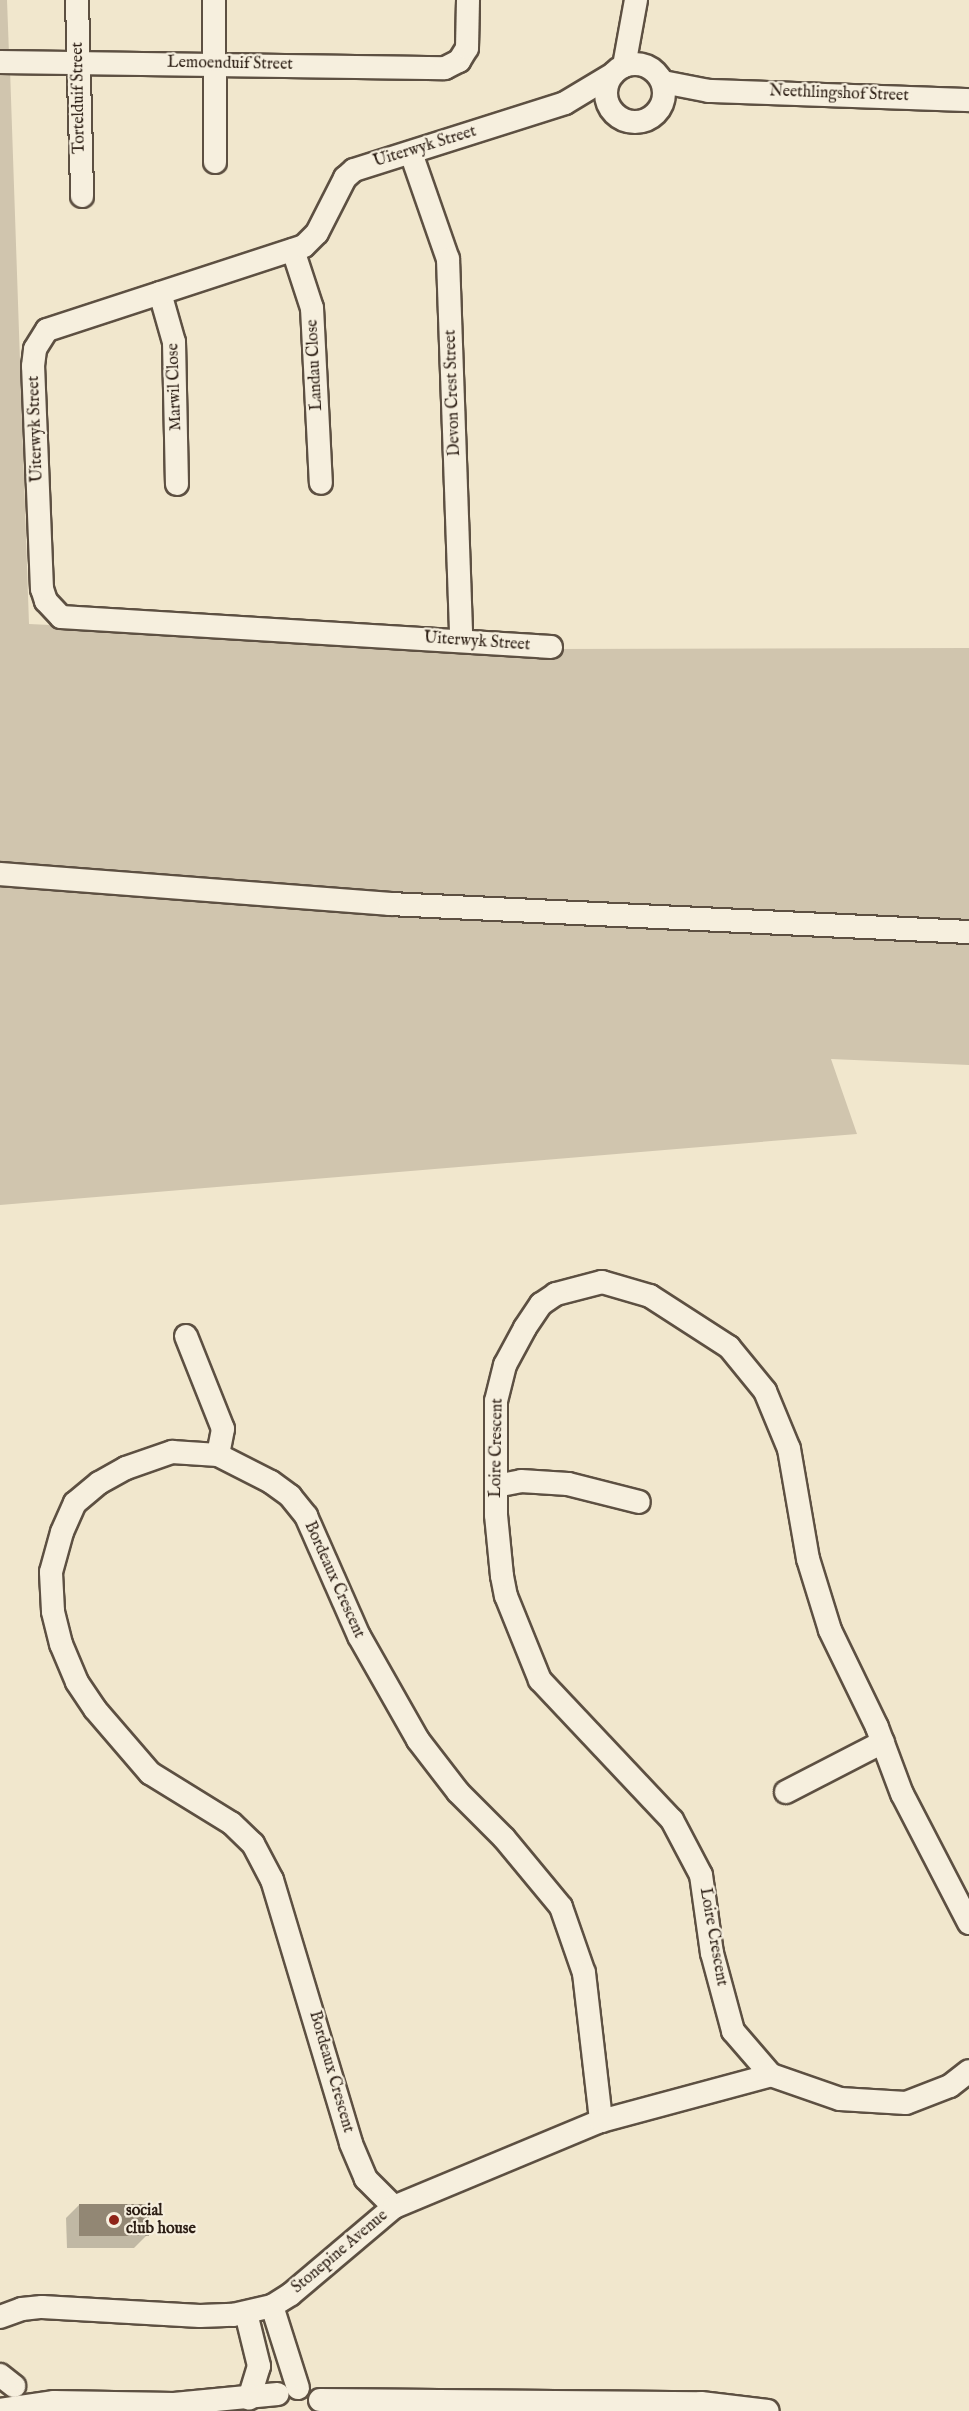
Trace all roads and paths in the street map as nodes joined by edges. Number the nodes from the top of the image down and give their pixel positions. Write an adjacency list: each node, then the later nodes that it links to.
1 (77, 0): 6 (street, Tortelduif Street)
2 (214, 0): 7 (street)
3 (468, 0): 7 (street, Lemoenduif Street)
4 (636, 7): 8 (street); 9 (street)
5 (0, 62): 6 (street, Lemoenduif Street)
6 (78, 62): 7 (street, Lemoenduif Street); 17 (street, Tortelduif Street)
7 (214, 65): 16 (street)
8 (618, 70): 9 (street); 12 (street, Uiterwyk Street); 14 (street)
9 (658, 76): 10 (street, Neethlingshof Street); 13 (street)
10 (709, 91): 11 (street, Neethlingshof Street); 13 (street, Neethlingshof Street)
11 (969, 99)
12 (565, 103): 14 (street); 15 (street, Uiterwyk Street)
13 (658, 111): 14 (street)
14 (615, 114)
15 (411, 153): 18 (street, Uiterwyk Street); 22 (street, Devon Crest Street)
16 (215, 162)
17 (82, 196)
18 (294, 250): 19 (street, Uiterwyk Street); 20 (street, Landau Close)
19 (160, 293): 21 (street, Marwil Close); 22 (street, Uiterwyk Street)
20 (321, 483)
21 (177, 484)
22 (461, 640): 23 (street, Uiterwyk Street)
23 (551, 647)
24 (0, 874): 25 (street)
25 (969, 932)
26 (186, 1336): 27 (street)
27 (218, 1455): 35 (street, Bordeaux Crescent); 36 (street, Bordeaux Crescent)
28 (496, 1486): 29 (street); 30 (street, Loire Crescent); 34 (street, Loire Crescent)
29 (639, 1502)
30 (883, 1743): 31 (street); 32 (street, Loire Crescent)
31 (786, 1792)
32 (969, 1923)
33 (969, 2072): 34 (street)
34 (771, 2075): 35 (street, Stonepine Avenue)
35 (601, 2121): 36 (street, Stonepine Avenue)
36 (394, 2207): 37 (street, Stonepine Avenue)
37 (272, 2306): 38 (street, Stonepine Avenue); 40 (street)
38 (246, 2313): 39 (street, Stonepine Avenue); 41 (street)
39 (0, 2317)
40 (282, 2398): 41 (street); 44 (street)
41 (249, 2399): 43 (street)
42 (437, 2400): 44 (street); 47 (street); 48 (street)
43 (174, 2404): 45 (street); 46 (street)
44 (322, 2405)
45 (0, 2410)
46 (208, 2411)
47 (378, 2411)
48 (768, 2411)

